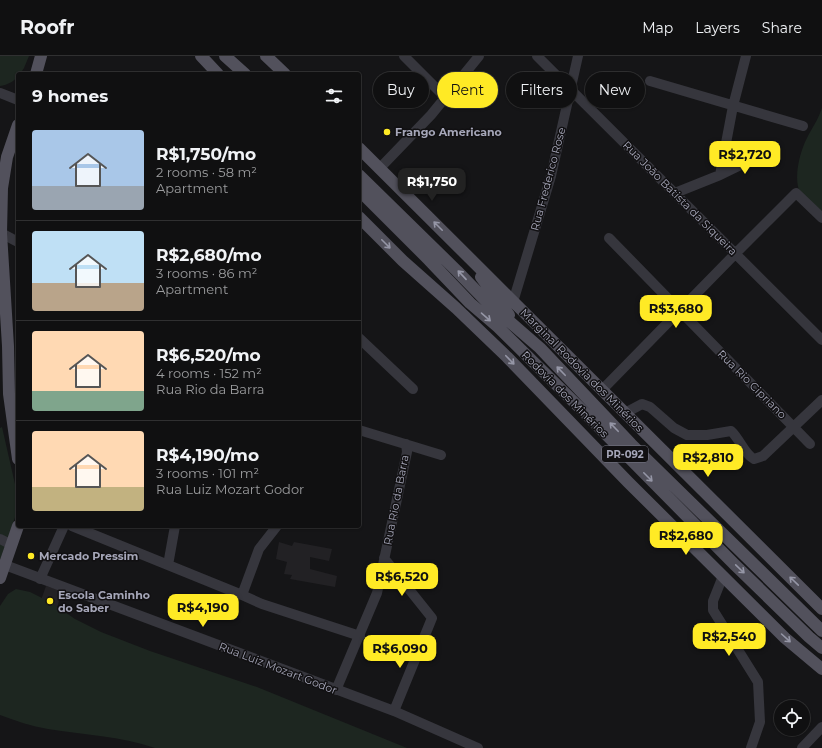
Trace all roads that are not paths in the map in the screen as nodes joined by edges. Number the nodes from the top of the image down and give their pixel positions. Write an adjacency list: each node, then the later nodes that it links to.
1 (41, 56): 11 (main road)
2 (201, 56): 12 (main road)
3 (225, 56): 13 (main road)
4 (237, 56): 14 (main road)
5 (266, 56): 15 (main road)
6 (404, 56): 20 (street)
7 (479, 56): 16 (street)
8 (537, 56): 17 (street, Rua João Batista da Siqueira)
9 (578, 56): 18 (street, Rua Frederico Rose)
10 (746, 56): 24 (street)
11 (37, 72)
12 (216, 72)
13 (243, 72)
14 (254, 72)
15 (283, 72)
16 (466, 72)
17 (553, 72)
18 (574, 72)
19 (650, 81): 24 (street)
20 (437, 89)
21 (0, 93): 23 (street)
22 (577, 96): 35 (street, Rua João Batista da Siqueira)
23 (16, 99)
24 (733, 106): 27 (street); 32 (street)
25 (437, 107): 31 (street)
26 (566, 108): 45 (street, Rua Frederico Rose)
27 (803, 126)
28 (15, 143): 38 (main road)
29 (361, 150): 31 (main road, Marginal Rodovia dos Minérios)
30 (761, 155): 32 (street)
31 (379, 169): 42 (main road, Marginal Rodovia dos Minérios, one-way to 31)
32 (720, 175): 35 (street)
33 (361, 176): 48 (main road, Rodovia dos Minérios / PR-092, one-way to 33)
34 (361, 192): 44 (main road, Rodovia dos Minérios / PR-092)
35 (675, 193): 41 (street, Rua João Batista da Siqueira)
36 (822, 218): 41 (street)
37 (361, 219): 43 (main road, one-way to 43)
38 (1, 233): 40 (street); 58 (main road)
39 (609, 238): 46 (street, Rua Rio Cipriano)
40 (16, 241)
41 (736, 253): 46 (street); 49 (street, Rua João Batista da Siqueira)
42 (465, 254): 45 (main road, Marginal Rodovia dos Minérios); 48 (main road)
43 (403, 261): 44 (main road); 70 (main road, one-way to 70)
44 (469, 301): 77 (main road, Rodovia dos Minérios / PR-092, one-way to 77)
45 (513, 302): 51 (main road, Marginal Rodovia dos Minérios)
46 (680, 310): 51 (street); 54 (street, Rua Rio Cipriano)
47 (361, 340): 50 (street)
48 (531, 340): 75 (main road, Rodovia dos Minérios / PR-092, one-way to 48)
49 (822, 340)
50 (413, 389)
51 (602, 390): 53 (main road, Marginal Rodovia dos Minérios)
52 (822, 400): 54 (street)
53 (625, 413): 54 (street); 74 (main road, Marginal Rodovia dos Minérios, one-way to 53)
54 (795, 427): 57 (street, Rua Rio Cipriano)
55 (361, 431): 56 (street)
56 (406, 444): 59 (street); 67 (street, Rua Rio da Barra)
57 (810, 444)
58 (16, 445)
59 (442, 455)
60 (17, 528): 66 (main road)
61 (63, 528): 72 (street)
62 (77, 528): 69 (street)
63 (175, 528): 69 (street)
64 (275, 528): 73 (street)
65 (0, 538): 66 (street)
66 (12, 545): 68 (main road)
67 (384, 558): 76 (street, Rua Rio da Barra); 80 (street)
68 (5, 565): 71 (main road); 72 (street, Rua Luiz Mozart Godor)
69 (168, 565): 73 (street)
70 (723, 576): 78 (main road, one-way to 78); 83 (street)
71 (0, 578)
72 (40, 579): 79 (street, Rua Luiz Mozart Godor)
73 (242, 595): 76 (street)
74 (822, 608)
75 (822, 632)
76 (360, 636): 79 (street, Rua Rio da Barra)
77 (822, 648)
78 (822, 669)
79 (336, 690): 80 (street, Rua Luiz Mozart Godor)
80 (394, 711): 82 (street, Rua Luiz Mozart Godor)
81 (822, 727): 84 (street)
82 (478, 748)
83 (751, 748)
84 (802, 748)

